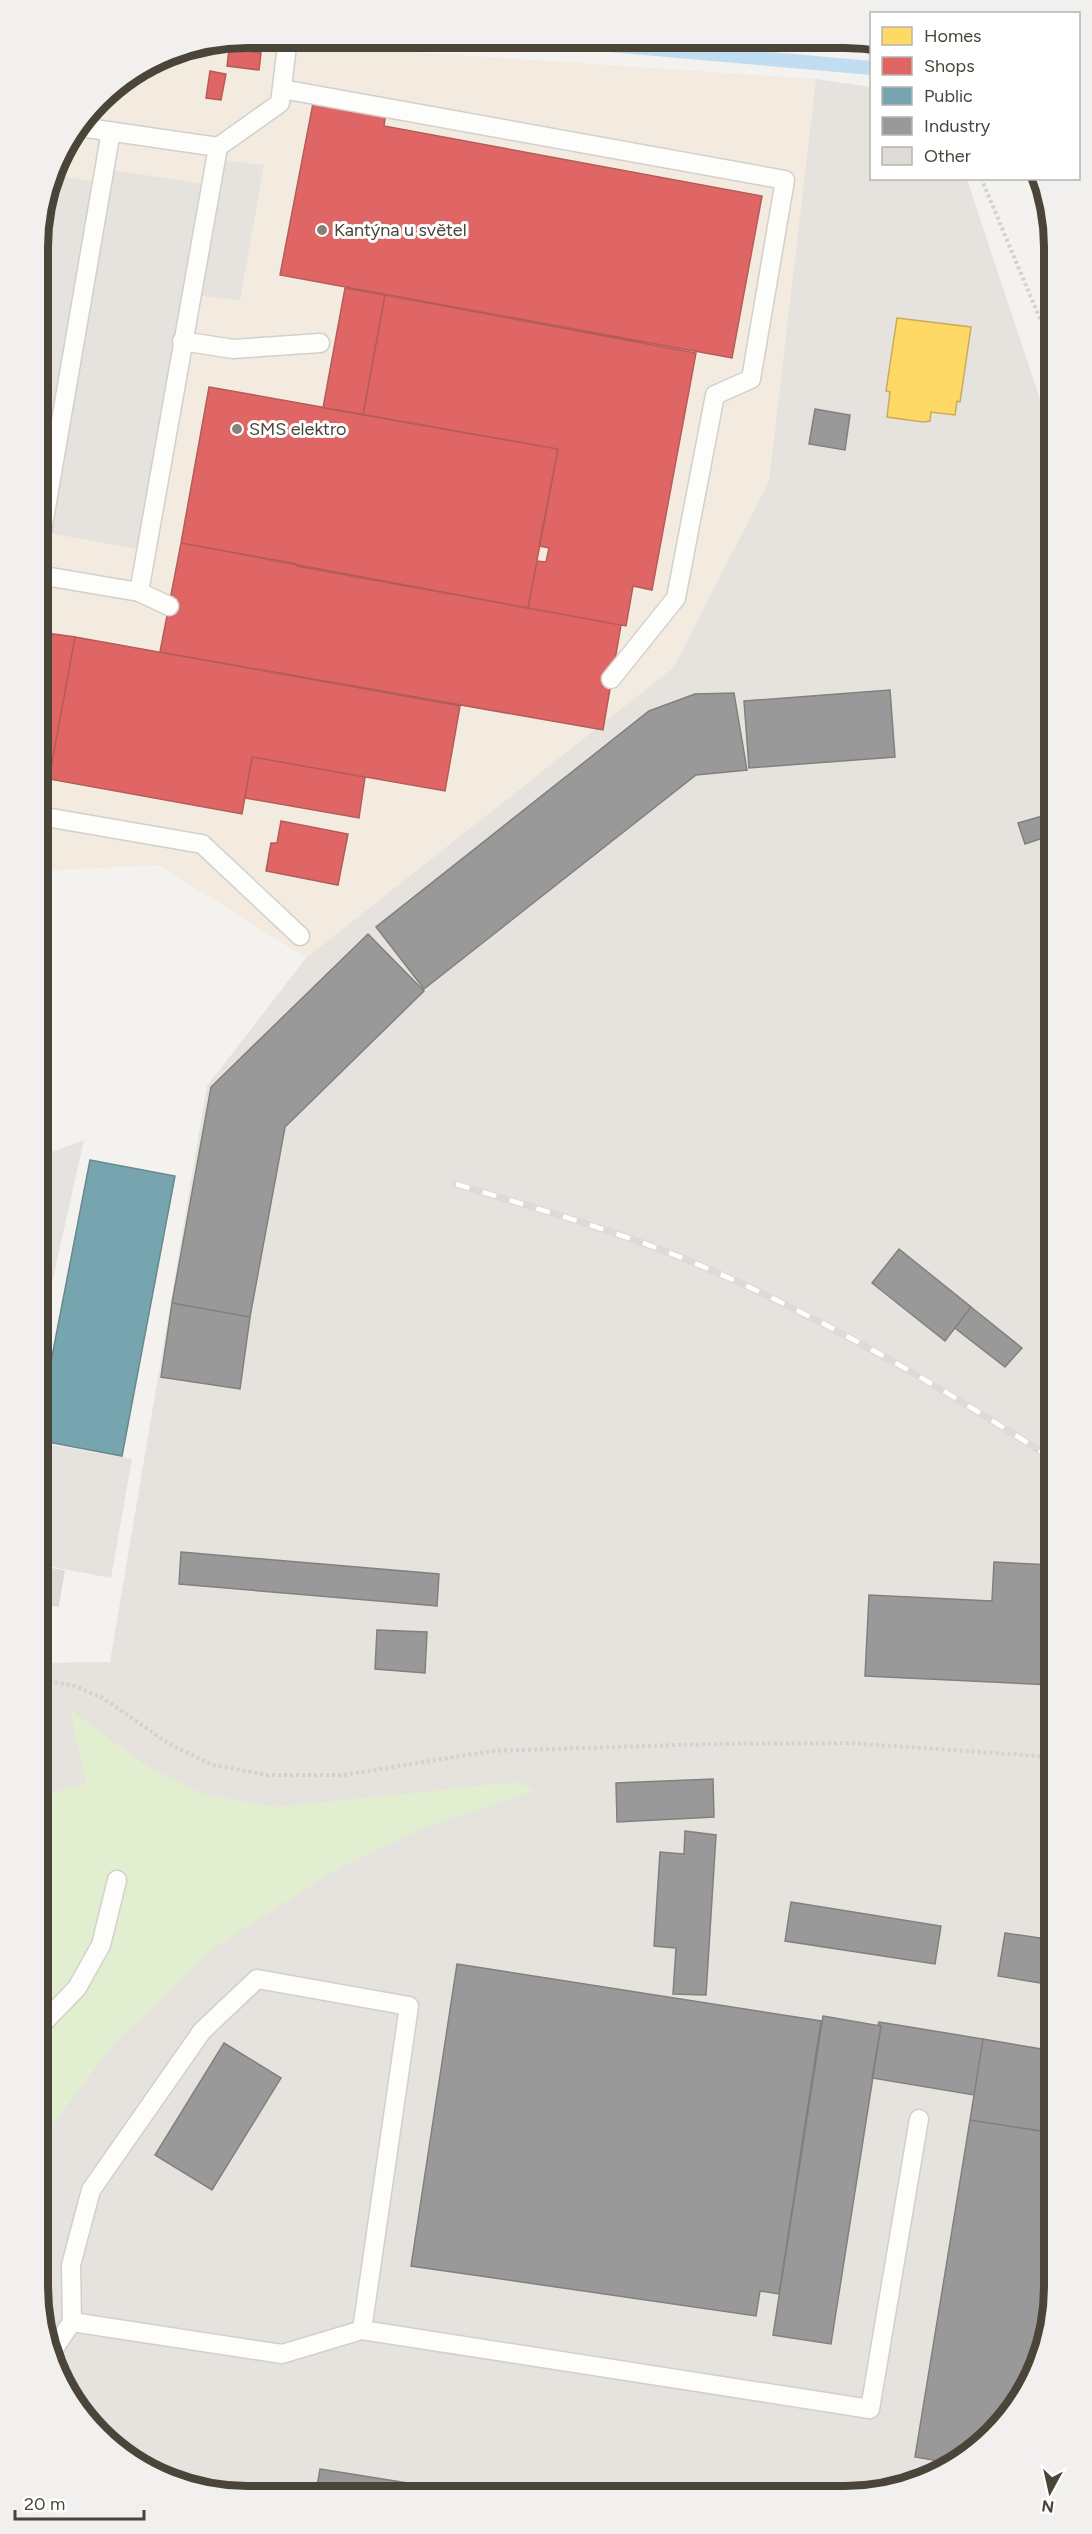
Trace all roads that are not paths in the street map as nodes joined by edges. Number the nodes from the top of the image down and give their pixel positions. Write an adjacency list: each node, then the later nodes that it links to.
1 (287, 48): 2 (lane)
2 (282, 89): 5 (lane); 12 (lane)
3 (88, 128): 4 (lane)
4 (111, 131): 5 (lane); 8 (lane)
5 (218, 147): 6 (lane)
6 (182, 341): 7 (lane); 10 (lane)
7 (320, 343)
8 (48, 496)
9 (48, 576): 10 (lane)
10 (139, 592): 11 (lane)
11 (169, 606)
12 (611, 679)
13 (48, 817): 14 (lane)
14 (300, 936)
15 (117, 1880): 16 (lane)
16 (48, 2018)
17 (919, 2119): 19 (lane)
18 (72, 2322): 19 (lane); 19 (lane); 20 (lane)
19 (362, 2330)
20 (57, 2344)

